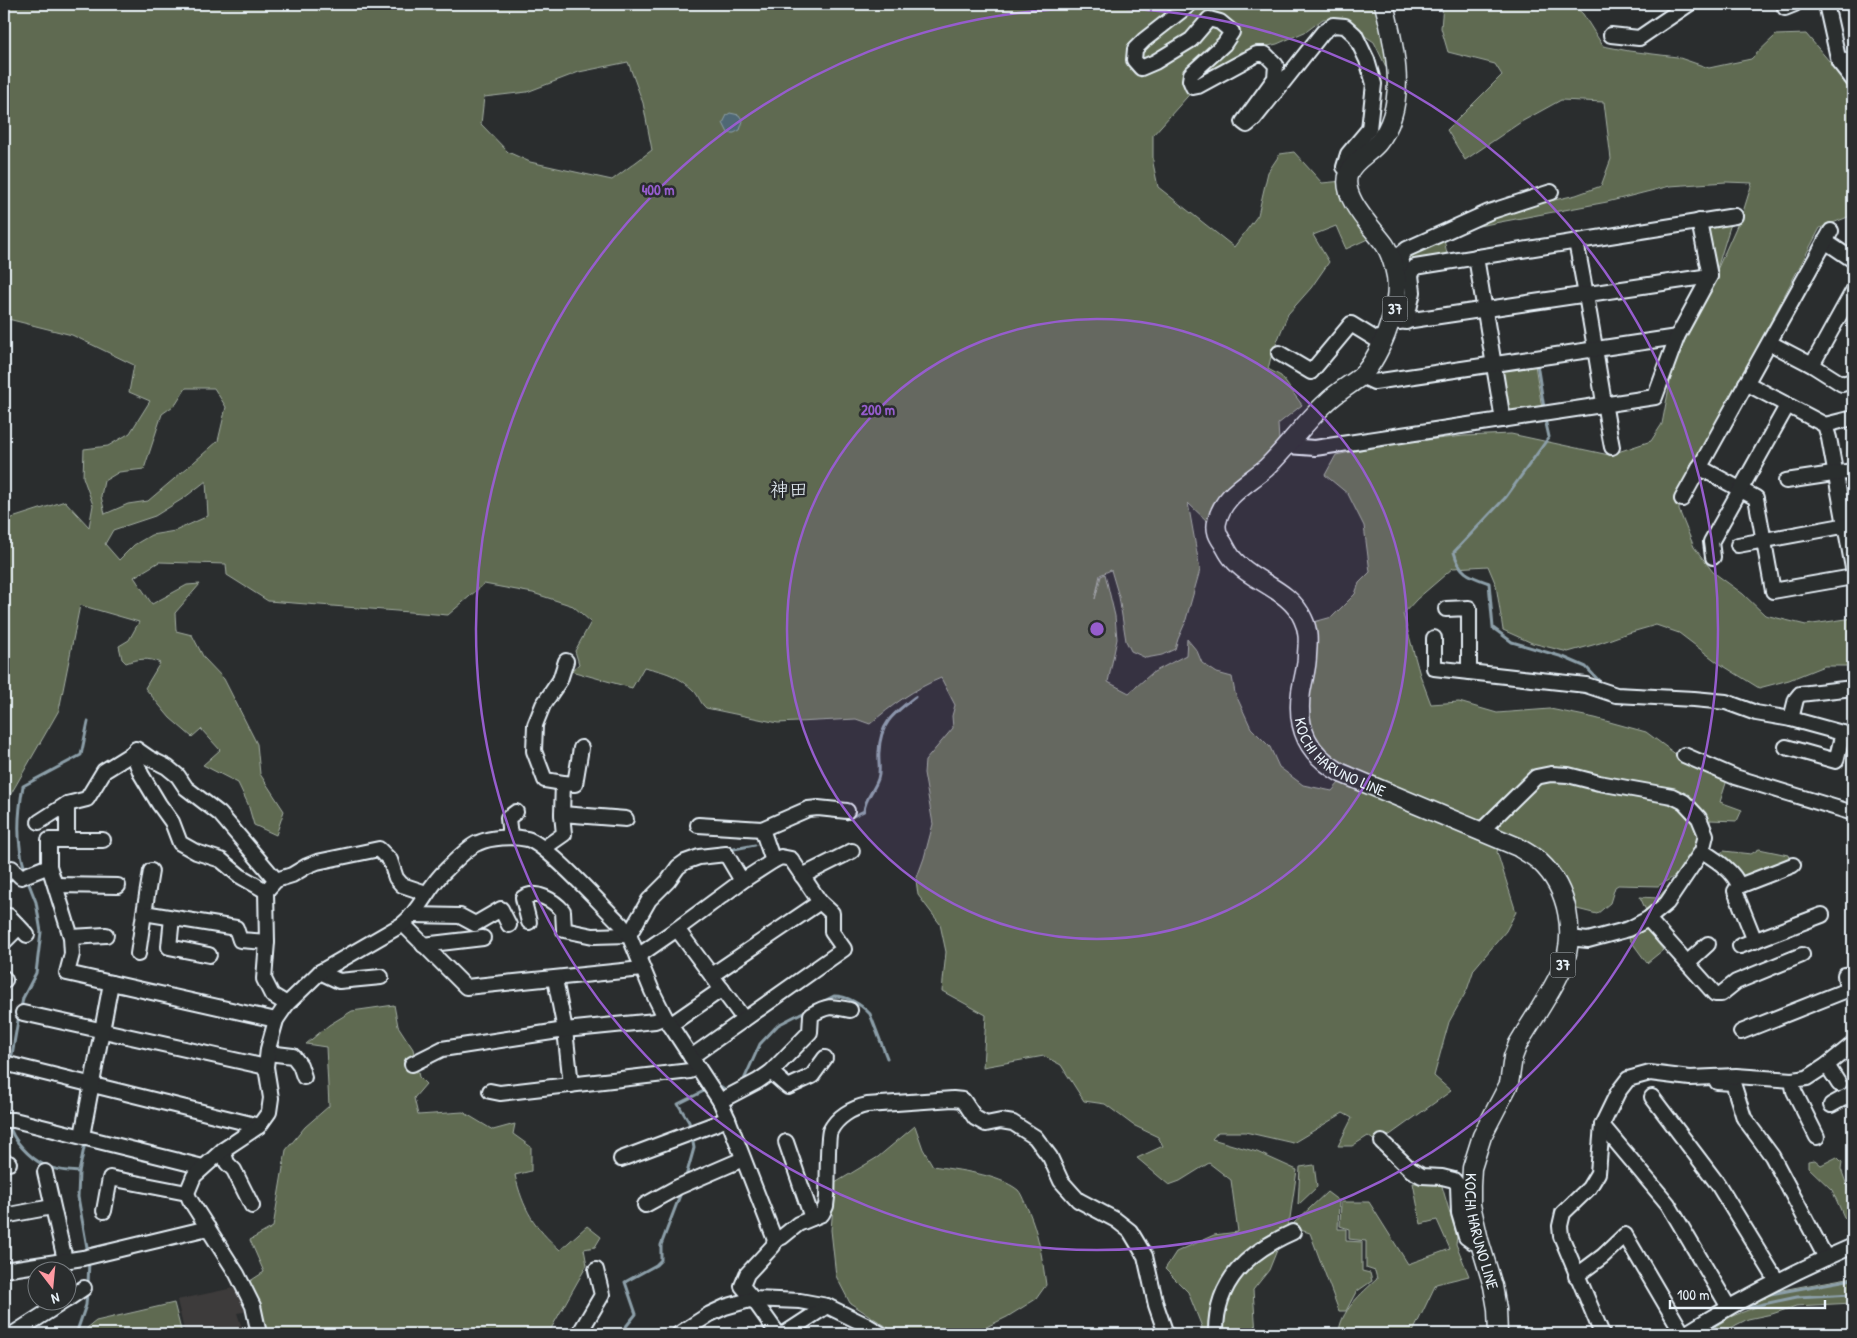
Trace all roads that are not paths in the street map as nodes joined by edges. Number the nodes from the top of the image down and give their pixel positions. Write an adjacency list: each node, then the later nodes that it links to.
1 (1190, 4): 9 (street)
2 (1384, 4): 9 (main road)
3 (1689, 4): 5 (street)
4 (1826, 4): 7 (street)
5 (1611, 34)
6 (1853, 60): 7 (street)
7 (1839, 62): 8 (street)
8 (1853, 80)
9 (1349, 172): 19 (main road, KOCHI HARUNO LINE / 37)
10 (1551, 192): 19 (street)
11 (1735, 216): 12 (street)
12 (1699, 221): 13 (street); 16 (street)
13 (1576, 242): 14 (street); 18 (street)
14 (1476, 257): 20 (street); 21 (street)
15 (1853, 260): 24 (street)
16 (1710, 276): 18 (street); 22 (street)
17 (1853, 291): 28 (street)
18 (1587, 295): 20 (street); 25 (street)
19 (1396, 306): 21 (main road, KOCHI HARUNO LINE / 37)
20 (1484, 310): 21 (street); 27 (street)
21 (1398, 322): 23 (main road, KOCHI HARUNO LINE / 37)
22 (1677, 337): 25 (street); 32 (street)
23 (1382, 343): 26 (street); 29 (main road, KOCHI HARUNO LINE / 37)
24 (1770, 343): 28 (street); 31 (street)
25 (1594, 350): 27 (street); 32 (street)
26 (1279, 354)
27 (1493, 364): 29 (street); 35 (street)
28 (1812, 365): 30 (street)
29 (1361, 376): 37 (main road, KOCHI HARUNO LINE / 37)
30 (1853, 381)
31 (1746, 383): 33 (street); 39 (street)
32 (1604, 404): 35 (street); 38 (street)
33 (1787, 406): 36 (street); 43 (street)
34 (1853, 418): 36 (street)
35 (1503, 420): 37 (street)
36 (1825, 424): 41 (street)
37 (1287, 446): 72 (main road, KOCHI HARUNO LINE / 37)
38 (1612, 447)
39 (1699, 466): 43 (street); 44 (street)
40 (1853, 471): 41 (street)
41 (1836, 474): 42 (street); 45 (street)
42 (1786, 481)
43 (1741, 489): 46 (street); 48 (street)
44 (1682, 499)
45 (1849, 525): 46 (street); 49 (street)
46 (1764, 540): 47 (street); 50 (street)
47 (1738, 545)
48 (1713, 557)
49 (1853, 568)
50 (1853, 577)
51 (1446, 609): 54 (street)
52 (1434, 638): 54 (street)
53 (566, 661): 62 (street)
54 (1469, 672): 56 (street)
55 (1853, 688): 56 (street)
56 (1791, 719): 57 (street)
57 (1848, 734): 58 (street)
58 (1786, 747)
59 (581, 748): 62 (street)
60 (133, 753): 63 (street); 85 (street); 90 (street)
61 (1684, 755): 66 (street)
62 (563, 783): 67 (street)
63 (67, 804): 69 (street); 74 (street)
64 (847, 811): 71 (street)
65 (516, 812): 73 (street)
66 (1853, 813)
67 (562, 814): 68 (street); 76 (street)
68 (626, 819)
69 (39, 822)
70 (698, 825): 71 (street)
71 (762, 829): 79 (street)
72 (1481, 831): 78 (street); 106 (main road, KOCHI HARUNO LINE / 37)
73 (510, 837): 76 (street); 91 (street)
74 (67, 840): 75 (street); 81 (street)
75 (103, 840)
76 (544, 848): 103 (street)
77 (852, 851): 84 (street)
78 (1702, 851): 89 (street); 98 (street)
79 (773, 861): 84 (street); 86 (street)
80 (1793, 865): 89 (street)
81 (49, 866): 83 (street); 87 (street)
82 (151, 871): 93 (street)
83 (4, 876)
84 (802, 876): 92 (street)
85 (276, 880): 90 (street); 91 (street)
86 (742, 881): 101 (street); 103 (street)
87 (56, 885): 88 (street); 104 (street)
88 (118, 886)
89 (1739, 886): 107 (street)
90 (266, 891): 109 (street)
91 (426, 893): 97 (street)
92 (820, 902): 120 (street); 128 (street)
93 (144, 913): 96 (street); 113 (street)
94 (1822, 915): 107 (street)
95 (9, 916): 108 (street)
96 (172, 918): 109 (street); 114 (street)
97 (409, 919): 100 (street); 111 (street); 118 (street)
98 (1648, 919): 106 (street); 117 (street)
99 (529, 922): 103 (street)
100 (509, 925)
101 (677, 929): 116 (street); 120 (street)
102 (106, 935): 104 (street)
103 (629, 935): 116 (street)
104 (71, 937): 123 (street)
105 (483, 938): 111 (street)
106 (1569, 938): 177 (main road, KOCHI HARUNO LINE / 37)
107 (1755, 941): 112 (street)
108 (4, 942)
109 (267, 942): 125 (street)
110 (1708, 944): 117 (street)
111 (423, 945): 122 (street)
112 (1740, 946)
113 (138, 954)
114 (209, 955)
115 (1802, 955): 117 (street)
116 (640, 962): 122 (street); 130 (street)
117 (1687, 963)
118 (320, 972): 121 (street); 125 (street)
119 (1853, 974): 133 (street)
120 (712, 975): 124 (street)
121 (381, 977)
122 (555, 979): 131 (street)
123 (111, 983): 129 (street); 132 (street)
124 (722, 989): 128 (street); 130 (street)
125 (287, 1004): 129 (street)
126 (850, 1010): 142 (street)
127 (23, 1013): 132 (street)
128 (744, 1019): 139 (street)
129 (276, 1020): 135 (street)
130 (665, 1021): 131 (street); 139 (street)
131 (565, 1030): 138 (street); 148 (street)
132 (102, 1031): 141 (street); 146 (street)
133 (1742, 1032)
134 (1853, 1044): 140 (street)
135 (268, 1053): 141 (street); 143 (street)
136 (825, 1058): 142 (street)
137 (9, 1064): 146 (street)
138 (412, 1064)
139 (693, 1065): 148 (street); 152 (street)
140 (1827, 1065): 145 (street); 147 (street)
141 (266, 1067): 157 (street)
142 (771, 1072): 152 (street)
143 (304, 1077)
144 (1705, 1077): 145 (street); 156 (street); 179 (street)
145 (1792, 1080): 159 (street)
146 (92, 1084): 157 (street); 158 (street)
147 (1840, 1084)
148 (571, 1085): 149 (street)
149 (490, 1090)
150 (1853, 1093): 153 (street)
151 (1652, 1096): 185 (street)
152 (720, 1101): 154 (street)
153 (1831, 1104)
154 (728, 1119): 163 (street); 164 (street)
155 (9, 1120): 158 (street)
156 (1602, 1125): 184 (street); 190 (street)
157 (259, 1126): 162 (street)
158 (82, 1136): 165 (street)
159 (1817, 1137)
160 (786, 1142): 173 (street)
161 (1382, 1142): 177 (street)
162 (223, 1150): 165 (street); 169 (street)
163 (621, 1159)
164 (743, 1159): 168 (street); 176 (street)
165 (203, 1167): 167 (street)
166 (45, 1172): 170 (street)
167 (187, 1193): 171 (street); 174 (street)
168 (645, 1205)
169 (252, 1206)
170 (52, 1207): 172 (street); 180 (street)
171 (104, 1211)
172 (4, 1216)
173 (812, 1218): 176 (street); 198 (street)
174 (208, 1228): 180 (street); 194 (street)
175 (1293, 1232): 199 (street)
176 (775, 1240): 188 (street)
177 (1479, 1240): 200 (main road, KOCHI HARUNO LINE / 37)
178 (1853, 1246): 179 (street)
179 (1826, 1258): 185 (street)
180 (65, 1260)
181 (28, 1266): 182 (street)
182 (4, 1270)
183 (596, 1270): 195 (street)
184 (1576, 1276): 201 (street); 202 (street)
185 (1777, 1281): 190 (street)
186 (84, 1288): 187 (street)
187 (78, 1292)
188 (753, 1298): 189 (street); 192 (street); 196 (street)
189 (827, 1306): 192 (street); 197 (street)
190 (1728, 1306): 202 (street)
191 (50, 1310): 193 (street)
192 (777, 1333)
193 (13, 1334)
194 (259, 1334)
195 (579, 1334)
196 (679, 1334)
197 (881, 1334)
198 (1166, 1334)
199 (1216, 1334)
200 (1498, 1334)
201 (1602, 1334)
202 (1684, 1334)

